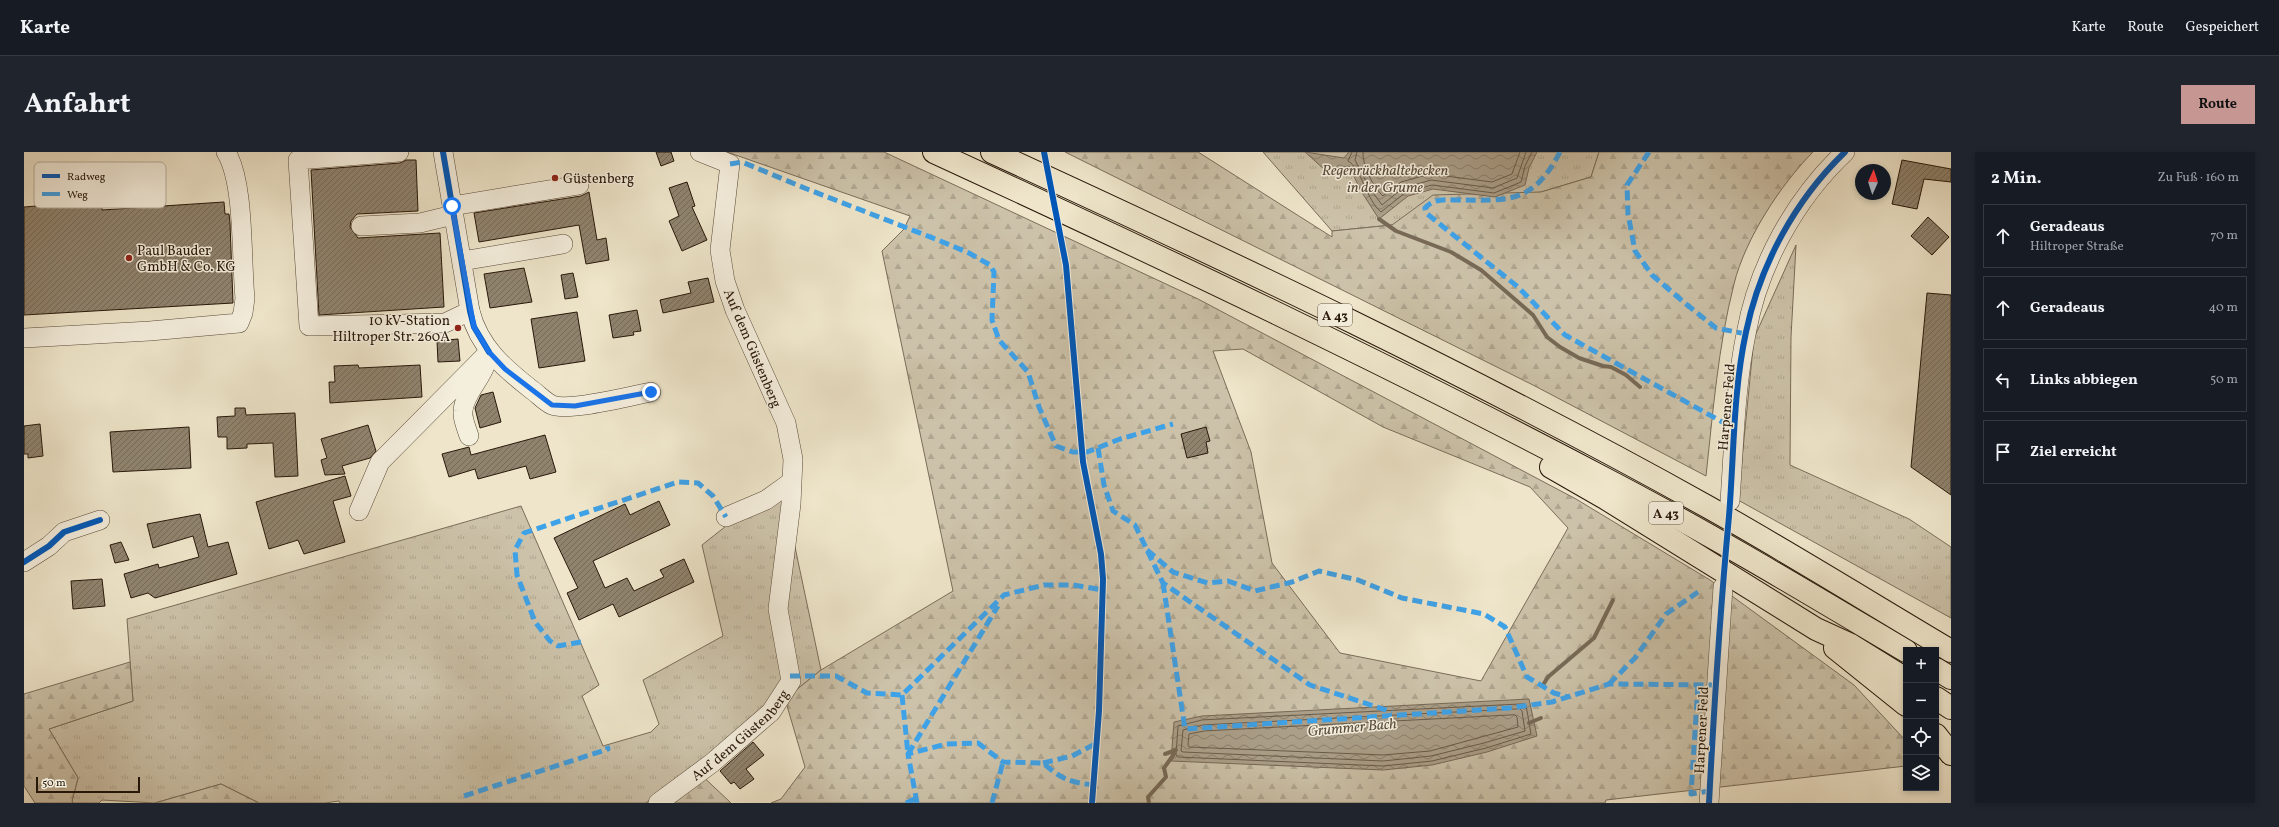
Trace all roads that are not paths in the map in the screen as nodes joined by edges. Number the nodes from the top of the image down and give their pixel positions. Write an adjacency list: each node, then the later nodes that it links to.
1 (226, 152): 14 (street)
2 (399, 152): 13 (street)
3 (443, 152): 9 (street)
4 (700, 152): 19 (street, Auf dem Güstenberg)
5 (934, 152): 16 (highway, A 43)
6 (992, 152): 21 (highway, A 43)
7 (1845, 152): 20 (street, Harpener Feld)
8 (579, 185): 9 (street)
9 (453, 211): 10 (street); 12 (street)
10 (361, 226)
11 (563, 244): 12 (street)
12 (462, 261): 13 (street)
13 (470, 311): 15 (street)
14 (24, 338)
15 (489, 352): 17 (street); 18 (street); 22 (street)
16 (1421, 384): 27 (highway); 29 (highway, A 43)
17 (651, 392)
18 (469, 436)
19 (791, 482): 23 (street); 39 (street, Auf dem Güstenberg)
20 (1730, 500)
21 (1710, 508): 28 (highway); 30 (highway, A 43)
22 (359, 511)
23 (726, 518)
24 (100, 520): 25 (street)
25 (24, 562)
26 (1722, 587): 40 (street, Harpener Feld)
27 (1816, 629): 32 (highway); 35 (highway)
28 (1951, 637)
29 (1903, 649)
30 (1951, 651)
31 (1939, 671): 33 (highway)
32 (1903, 678)
33 (1951, 678)
34 (1939, 700): 36 (highway)
35 (1903, 703)
36 (1951, 708)
37 (1939, 739): 38 (highway)
38 (1951, 754)
39 (658, 803)
40 (1709, 803)

